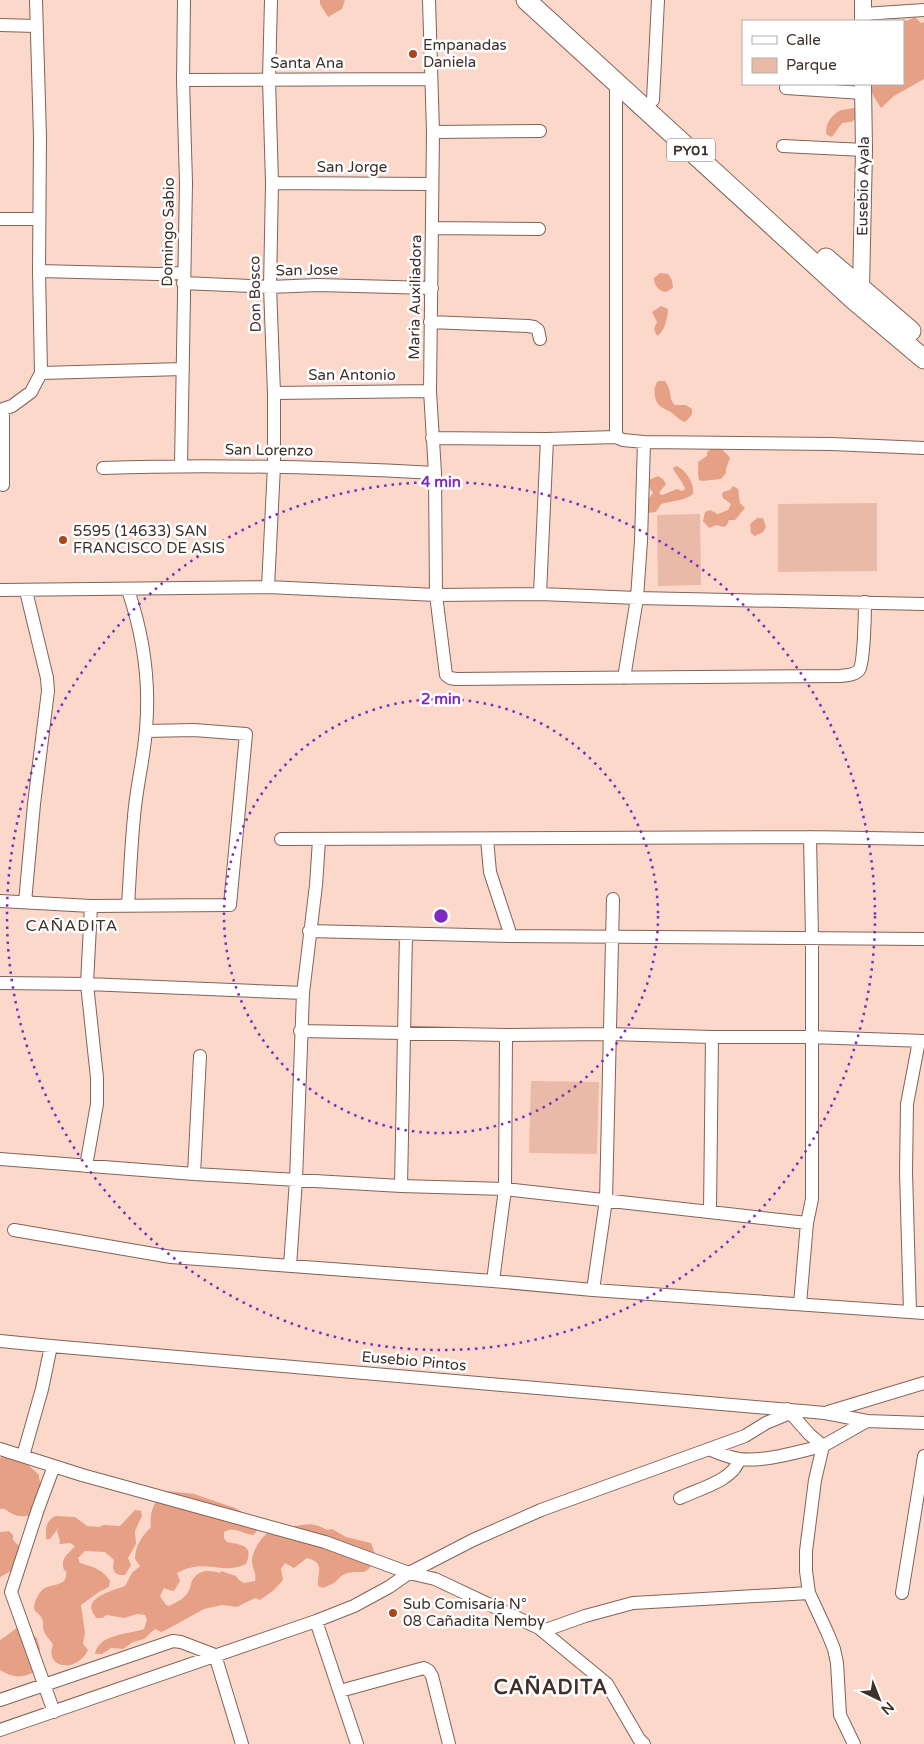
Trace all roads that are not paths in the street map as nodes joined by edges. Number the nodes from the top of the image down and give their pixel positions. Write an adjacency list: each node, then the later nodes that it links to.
1 (36, 0): 11 (street)
2 (184, 0): 14 (street, Domingo Sabio)
3 (270, 0): 12 (street, Don Bosco)
4 (429, 0): 13 (street, Maria Auxiliadora)
5 (526, 0): 15 (highway, PY01)
6 (545, 0): 18 (highway, PY01)
7 (658, 0): 18 (street)
8 (924, 10): 9 (street)
9 (863, 12)
10 (0, 25): 11 (street)
11 (36, 26): 26 (street)
12 (268, 79): 13 (street, Santa Ana); 14 (street, Santa Ana); 23 (street, Don Bosco)
13 (431, 79): 20 (street, Maria Auxiliadora)
14 (183, 80): 30 (street, Domingo Sabio)
15 (616, 82): 33 (highway, PY01); 43 (street)
16 (786, 88): 17 (street)
17 (863, 88): 22 (main road, Eusebio Ayala)
18 (653, 100): 33 (highway, PY01)
19 (540, 131): 20 (street)
20 (433, 132): 24 (street, Maria Auxiliadora)
21 (783, 146): 22 (street)
22 (864, 150): 33 (main road, Eusebio Ayala)
23 (272, 183): 24 (street, San Jorge); 31 (street, Don Bosco)
24 (432, 184): 27 (street, Maria Auxiliadora)
25 (0, 218): 26 (street)
26 (38, 219): 29 (street)
27 (433, 228): 28 (street); 32 (street, Maria Auxiliadora)
28 (539, 229)
29 (39, 270): 30 (street, San Jose); 39 (street)
30 (184, 278): 31 (street, San Jose); 38 (street, Domingo Sabio)
31 (270, 287): 32 (street, San Jose); 41 (street, Don Bosco)
32 (432, 288): 34 (street, Maria Auxiliadora)
33 (858, 295): 36 (highway, PY01); 37 (highway, PY01)
34 (430, 322): 35 (street); 40 (street, Maria Auxiliadora)
35 (540, 338)
36 (924, 342)
37 (924, 359)
38 (183, 369): 39 (street); 48 (street, Domingo Sabio)
39 (41, 373): 42 (street)
40 (430, 391): 41 (street, San Antonio); 44 (street, Maria Auxiliadora)
41 (274, 392): 49 (street, Don Bosco)
42 (2, 410): 52 (street)
43 (616, 437): 45 (street); 46 (street)
44 (432, 438): 45 (street); 51 (street, Maria Auxiliadora)
45 (547, 439): 57 (street)
46 (644, 442): 47 (street); 59 (street)
47 (924, 448)
48 (181, 465): 49 (street, San Lorenzo); 50 (street, San Lorenzo)
49 (274, 466): 51 (street, San Lorenzo); 53 (street, Don Bosco)
50 (103, 468)
51 (435, 473): 58 (street, Maria Auxiliadora)
52 (3, 486)
53 (268, 587): 55 (street); 58 (street)
54 (0, 590): 56 (street)
55 (128, 590): 56 (street); 63 (street)
56 (26, 591): 71 (street)
57 (540, 594): 58 (street); 59 (street)
58 (436, 595): 62 (street, Maria Auxiliadora)
59 (638, 598): 60 (street); 62 (street)
60 (865, 602): 61 (street); 62 (street)
61 (924, 604)
62 (624, 678)
63 (146, 730): 72 (street); 72 (street)
64 (810, 837): 66 (street); 68 (street); 78 (street)
65 (281, 839): 67 (street)
66 (487, 839): 67 (street); 76 (street)
67 (319, 840): 74 (street)
68 (924, 840)
69 (613, 899): 77 (street)
70 (0, 902): 71 (street)
71 (26, 902): 73 (street)
72 (128, 905): 73 (street)
73 (91, 906): 81 (street)
74 (309, 931): 75 (street); 82 (street)
75 (406, 934): 76 (street); 84 (street)
76 (512, 936): 77 (street)
77 (612, 936): 78 (street); 85 (street)
78 (812, 937): 79 (street); 88 (street)
79 (924, 940)
80 (0, 983): 81 (street)
81 (87, 984): 82 (street); 92 (street)
82 (303, 993): 83 (street)
83 (300, 1031): 84 (street); 94 (street)
84 (403, 1033): 86 (street); 95 (street)
85 (609, 1034): 86 (street); 87 (street); 97 (street)
86 (506, 1035): 96 (street)
87 (712, 1037): 88 (street); 98 (street)
88 (812, 1037): 89 (street); 99 (street)
89 (921, 1041): 105 (street)
90 (200, 1056): 93 (street)
91 (0, 1159): 92 (street)
92 (86, 1166): 93 (street)
93 (194, 1174): 94 (street)
94 (296, 1180): 95 (street); 101 (street)
95 (401, 1186): 96 (street)
96 (505, 1189): 97 (street); 102 (street)
97 (606, 1200): 98 (street); 103 (street)
98 (710, 1211): 99 (street)
99 (807, 1223): 104 (street)
100 (14, 1230): 101 (street)
101 (290, 1266): 102 (street)
102 (493, 1281): 103 (street)
103 (593, 1290): 104 (street)
104 (800, 1304): 105 (street)
105 (910, 1312): 106 (street)
106 (924, 1313)
107 (0, 1341): 108 (street, Eusebio Pintos)
108 (51, 1346): 110 (street, Eusebio Pintos); 117 (street)
109 (924, 1383): 111 (street)
110 (789, 1411): 111 (street, Eusebio Pintos); 114 (street); 116 (street)
111 (825, 1413): 112 (street, Eusebio Pintos)
112 (867, 1421): 113 (street); 114 (street)
113 (924, 1423)
114 (823, 1446): 119 (street); 124 (street)
115 (0, 1448): 117 (street)
116 (709, 1449): 119 (street); 122 (street)
117 (23, 1456): 120 (street)
118 (924, 1456): 125 (street)
119 (738, 1459): 121 (street)
120 (54, 1466): 122 (street); 123 (street)
121 (680, 1498)
122 (409, 1573): 126 (street); 127 (street)
123 (5, 1593): 129 (street)
124 (809, 1593): 127 (street); 138 (street)
125 (902, 1593)
126 (316, 1621): 128 (street); 130 (street)
127 (543, 1631): 137 (street)
128 (215, 1656): 129 (street); 132 (street); 134 (street)
129 (44, 1685): 131 (street); 132 (street)
130 (340, 1691): 135 (street); 136 (street)
131 (0, 1700)
132 (54, 1712): 133 (street)
133 (0, 1730)
134 (242, 1744)
135 (358, 1744)
136 (449, 1744)
137 (644, 1744)
138 (854, 1744)

